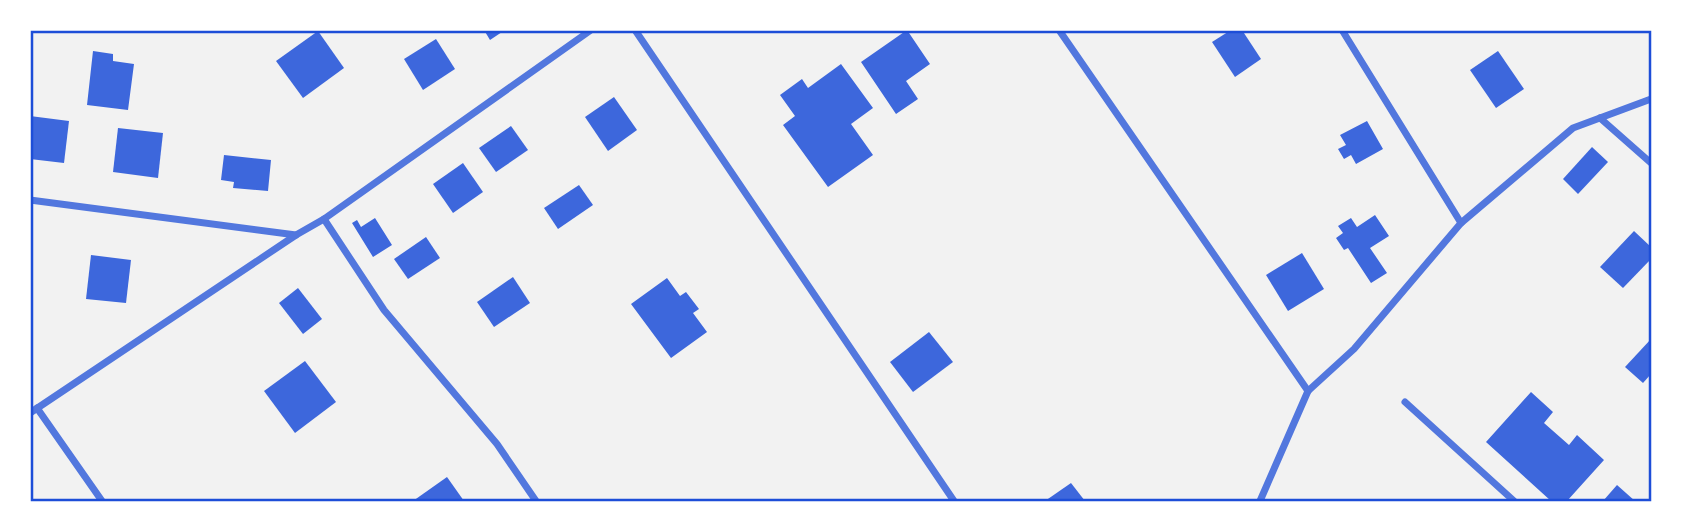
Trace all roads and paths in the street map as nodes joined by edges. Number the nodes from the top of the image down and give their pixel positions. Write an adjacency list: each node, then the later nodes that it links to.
1 (591, 30): 9 (street)
2 (635, 30): 17 (street)
3 (1059, 30): 12 (street)
4 (1342, 30): 10 (street)
5 (1651, 99): 6 (street)
6 (1600, 118): 7 (street); 10 (street)
7 (1651, 163)
8 (30, 200): 11 (street)
9 (324, 219): 11 (street); 16 (street)
10 (1461, 223): 12 (street)
11 (296, 235): 14 (street)
12 (1308, 391): 18 (street)
13 (1405, 402): 19 (street)
14 (33, 410): 15 (street)
15 (102, 501)
16 (536, 501)
17 (954, 501)
18 (1260, 501)
19 (1514, 501)

